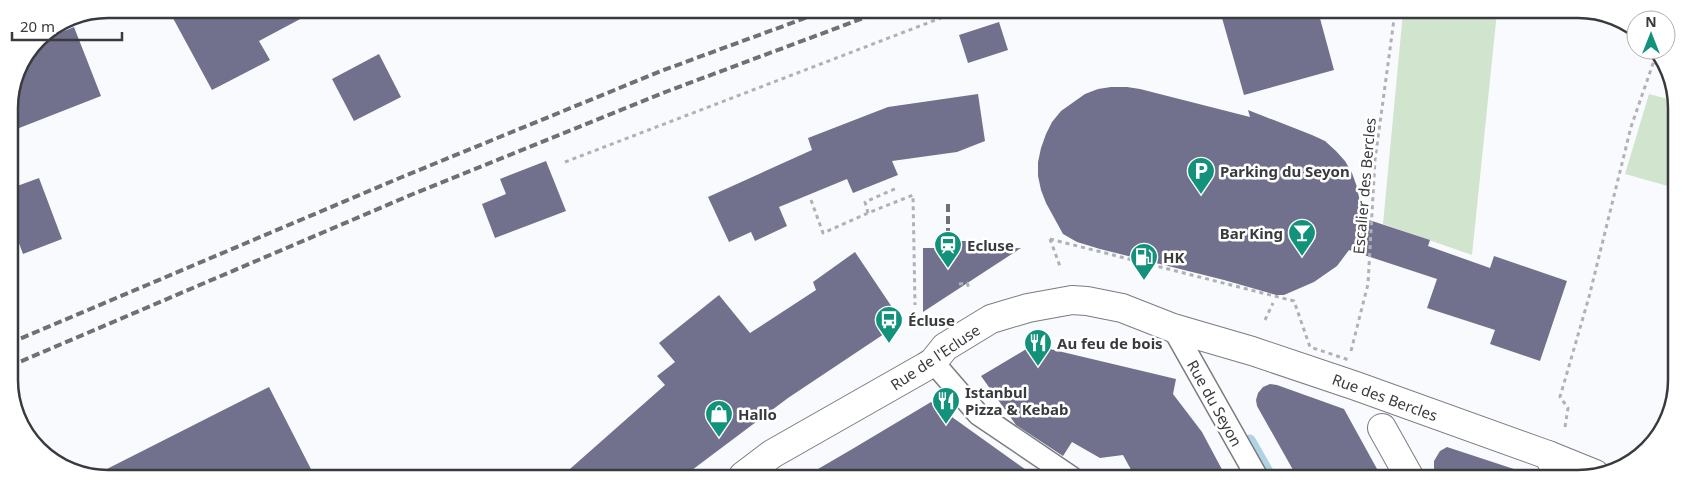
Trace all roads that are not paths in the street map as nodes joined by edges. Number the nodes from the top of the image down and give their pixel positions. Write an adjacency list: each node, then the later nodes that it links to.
1 (1173, 328): 2 (street, Rue de l'Ecluse); 4 (street, Rue des Bercles); 6 (street, Rue du Seyon)
2 (933, 362): 5 (street); 8 (street, Rue de l'Ecluse)
3 (1382, 428): 7 (street)
4 (1554, 467)
5 (1060, 469)
6 (1253, 469)
7 (1411, 469)
8 (751, 470)

